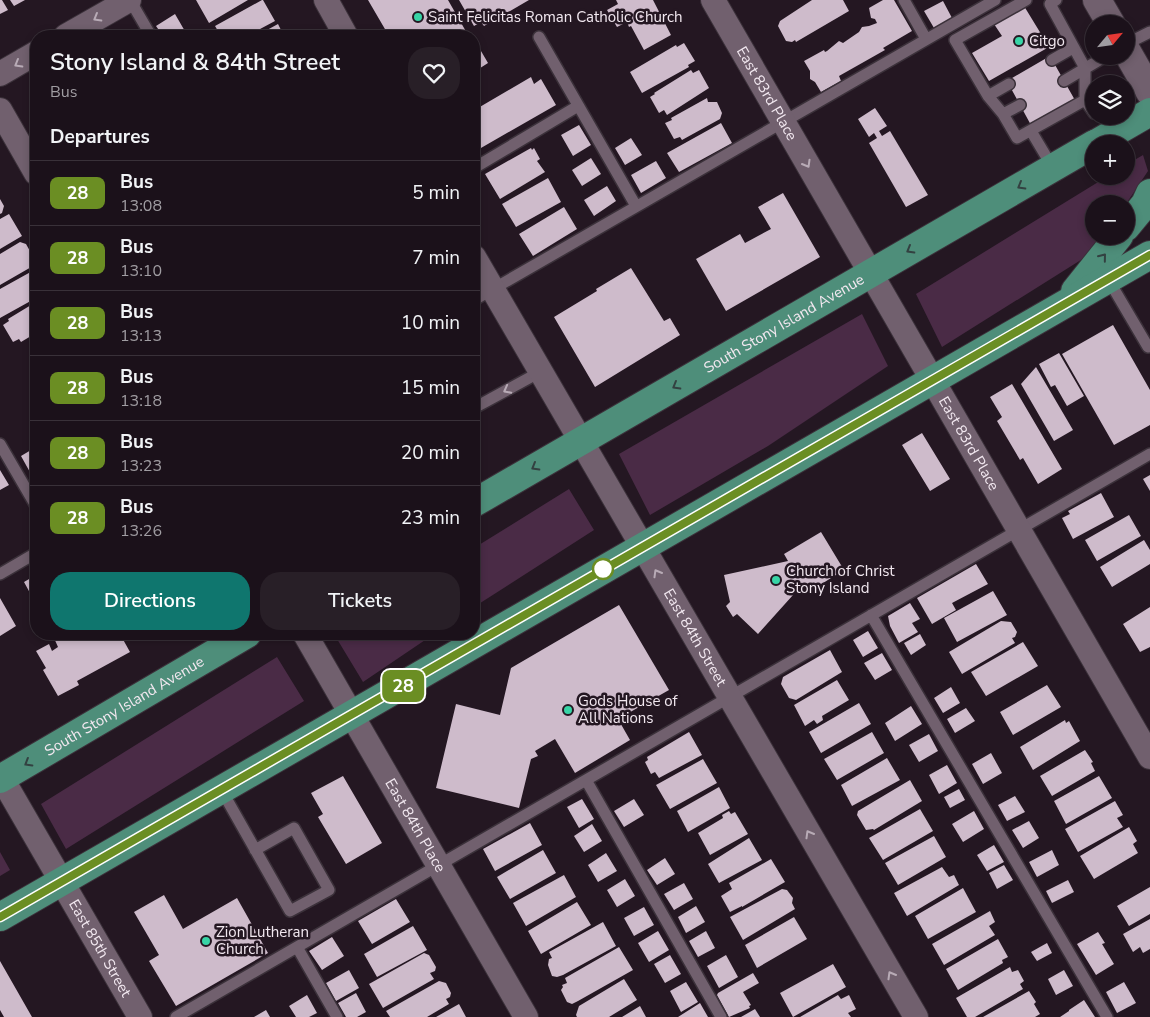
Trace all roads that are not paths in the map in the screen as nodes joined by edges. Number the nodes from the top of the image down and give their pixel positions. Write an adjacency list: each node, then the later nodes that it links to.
1 (130, 0): 10 (street, one-way to 10); 11 (lane)
2 (326, 0): 12 (street)
3 (713, 0): 35 (street, East 83rd Place)
4 (904, 0): 15 (lane)
5 (995, 0): 15 (lane)
6 (1026, 0): 28 (lane)
7 (1097, 0): 9 (street)
8 (1051, 1): 17 (lane)
9 (1106, 15)
10 (77, 30)
11 (148, 30)
12 (343, 30)
13 (1150, 32): 16 (lane)
14 (539, 37): 31 (lane)
15 (926, 39): 35 (lane)
16 (1135, 40)
17 (1073, 48): 19 (lane); 22 (lane)
18 (30, 56): 23 (street, one-way to 23)
19 (1052, 60)
20 (1090, 65): 22 (lane)
21 (1135, 65): 27 (street)
22 (1085, 68): 24 (lane); 25 (lane)
23 (0, 74)
24 (1085, 75)
25 (1064, 81)
26 (1008, 84): 28 (lane)
27 (1150, 92)
28 (988, 96): 34 (lane)
29 (1085, 100): 37 (lane)
30 (1020, 105): 34 (lane)
31 (578, 106): 39 (lane); 42 (lane)
32 (0, 110): 38 (street)
33 (1150, 112): 36 (highway, South Stony Island Avenue)
34 (1003, 114): 37 (lane)
35 (782, 122): 42 (lane); 46 (street, East 83rd Place, one-way to 46)
36 (1098, 130): 40 (highway, South Stony Island Avenue)
37 (1031, 131): 40 (lane)
38 (30, 162)
39 (480, 164)
40 (1053, 168): 46 (highway, South Stony Island Avenue, one-way to 46)
41 (1150, 193): 43 (highway)
42 (636, 206): 49 (lane)
43 (1135, 216)
44 (1112, 245): 50 (highway, one-way to 44)
45 (1150, 255): 47 (highway)
46 (870, 274): 53 (street, East 83rd Place); 55 (highway, South Stony Island Avenue, one-way to 55)
47 (1108, 279): 50 (highway); 51 (lane)
48 (480, 282): 49 (street, East 84th Street)
49 (483, 295): 52 (street, East 84th Street)
50 (1064, 304): 53 (highway)
51 (1150, 346)
52 (540, 372): 54 (lane, one-way to 54); 55 (street, East 84th Street)
53 (933, 380): 60 (street, East 83rd Place); 61 (highway)
54 (480, 405)
55 (580, 441): 59 (highway, South Stony Island Avenue, one-way to 59); 61 (street, East 84th Street)
56 (0, 444): 58 (lane)
57 (1150, 454): 60 (lane)
58 (30, 496)
59 (480, 499)
60 (1019, 530): 64 (lane); 69 (street, East 83rd Place)
61 (642, 547): 67 (street, East 84th Street, one-way to 61); 68 (highway)
62 (30, 556): 63 (lane)
63 (0, 574)
64 (871, 615): 67 (lane); 84 (lane)
65 (237, 640): 70 (highway, South Stony Island Avenue, one-way to 70)
66 (308, 640): 68 (street, East 84th Place)
67 (730, 697): 71 (lane); 83 (street, East 84th Street, one-way to 67)
68 (352, 716): 72 (highway); 74 (street, East 84th Place)
69 (1150, 757)
70 (1, 778): 75 (street, East 85th Street)
71 (586, 780): 74 (lane); 82 (lane)
72 (222, 791): 73 (lane); 75 (highway)
73 (256, 850): 73 (lane)
74 (438, 866): 77 (lane); 81 (street, East 84th Place)
75 (61, 882): 76 (highway); 78 (street, East 85th Street)
76 (0, 918)
77 (297, 947): 79 (lane); 80 (lane)
78 (140, 1017)
79 (176, 1017)
80 (337, 1017)
81 (526, 1017)
82 (721, 1017)
83 (916, 1017)
84 (1107, 1017)

